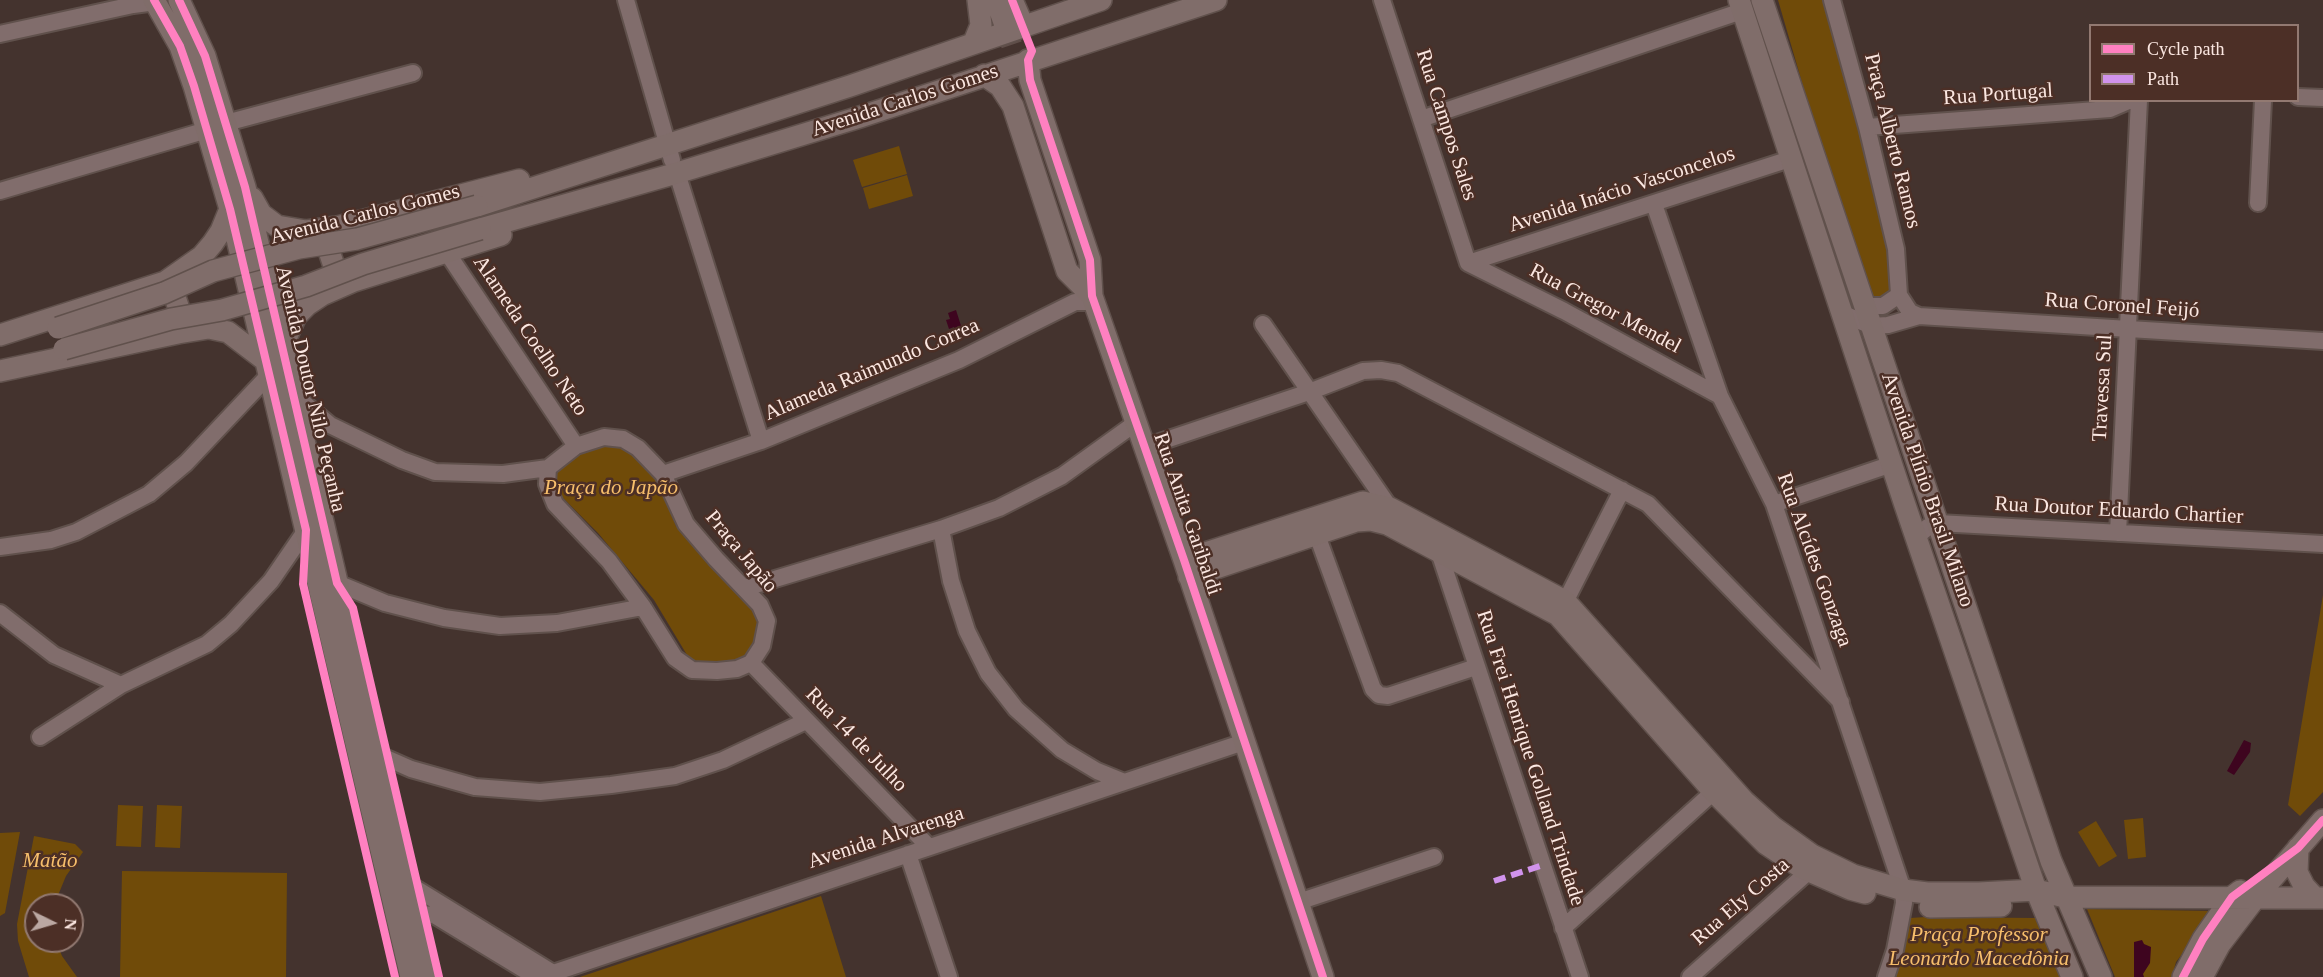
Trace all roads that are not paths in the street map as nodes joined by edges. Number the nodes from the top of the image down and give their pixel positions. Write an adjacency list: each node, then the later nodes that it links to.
1 (178, 0): 25 (main road, Avenida Doutor Nilo Peçanha)
2 (626, 0): 28 (street)
3 (978, 0): 15 (main road)
4 (996, 0): 13 (main road)
5 (1012, 0): 13 (main road)
6 (1101, 0): 13 (main road, Avenida Carlos Gomes)
7 (1216, 0): 16 (main road, Avenida Carlos Gomes)
8 (1382, 0): 24 (street, Rua Campos Sales)
9 (1762, 0): 44 (main road, Avenida Plínio Brasil Milano)
10 (1832, 0): 26 (street, Praça Alberto Ramos)
11 (145, 2): 14 (street); 25 (main road, Avenida Doutor Nilo Peçanha)
12 (1741, 5): 24 (street); 29 (main road, Avenida Plínio Brasil Milano)
13 (1014, 25): 15 (main road, Avenida Carlos Gomes)
14 (0, 34)
15 (974, 42): 28 (main road, Avenida Carlos Gomes)
16 (1025, 67): 18 (main road, Avenida Carlos Gomes); 42 (main road)
17 (413, 73): 25 (street)
18 (984, 75): 28 (main road, Avenida Carlos Gomes); 42 (main road, Rua Anita Garibaldi)
19 (2299, 97): 20 (street)
20 (2323, 98)
21 (2126, 102): 26 (street, Rua Portugal)
22 (2139, 102): 47 (street, Travessa Sul)
23 (2263, 102): 33 (street)
24 (1421, 119): 38 (street, Rua Campos Sales)
25 (217, 126): 30 (main road, Avenida Doutor Nilo Peçanha); 32 (street); 35 (main road, Avenida Doutor Nilo Peçanha)
26 (1867, 127): 41 (street, Praça Alberto Ramos)
27 (622, 159): 28 (main road, Avenida Carlos Gomes); 36 (main road, Avenida Carlos Gomes); 50 (main road, Avenida Carlos Gomes, bridge)
28 (672, 159): 31 (main road, Avenida Carlos Gomes); 61 (street)
29 (1790, 159): 34 (street, Avenida Inácio Vasconcelos); 43 (main road, Avenida Plínio Brasil Milano)
30 (245, 188): 36 (main road, Avenida Carlos Gomes); 53 (main road, Avenida Doutor Nilo Peçanha)
31 (628, 189): 37 (main road, Avenida Carlos Gomes); 50 (main road, Avenida Carlos Gomes, bridge)
32 (0, 191)
33 (2258, 203)
34 (1654, 204): 38 (street, Avenida Inácio Vasconcelos); 57 (street, Rua Alcídes Gonzaga)
35 (230, 209): 40 (main road); 53 (main road, Avenida Doutor Nilo Peçanha)
36 (337, 227): 39 (main road)
37 (446, 251): 39 (main road, Avenida Carlos Gomes); 62 (street, Alameda Coelho Neto)
38 (1468, 263): 57 (street, Rua Gregor Mendel)
39 (354, 281): 53 (main road, Avenida Carlos Gomes)
40 (165, 282): 48 (main road); 49 (main road)
41 (1899, 295): 44 (street); 45 (street)
42 (1093, 299): 58 (main road, Rua Anita Garibaldi); 61 (street, Alameda Raimundo Correa)
43 (1841, 313): 44 (street); 64 (main road, Avenida Plínio Brasil Milano)
44 (1869, 316): 45 (street, Rua Coronel Feijó); 70 (main road, Avenida Plínio Brasil Milano)
45 (1919, 316): 47 (street, Rua Coronel Feijó)
46 (1263, 324): 55 (street)
47 (2128, 329): 52 (street, Rua Coronel Feijó); 74 (street, Travessa Sul)
48 (178, 333): 53 (main road, Avenida Carlos Gomes); 54 (main road, Avenida Carlos Gomes)
49 (0, 335)
50 (61, 338): 51 (main road, Avenida Carlos Gomes); 54 (main road, Avenida Carlos Gomes)
51 (0, 340)
52 (2323, 341)
53 (273, 365): 56 (main road, Avenida Doutor Nilo Peçanha); 73 (main road, Avenida Doutor Nilo Peçanha); 77 (street)
54 (0, 370)
55 (1309, 392): 63 (street); 67 (street); 69 (street)
56 (293, 394): 59 (street); 60 (main road, Avenida Doutor Nilo Peçanha)
57 (1719, 396): 68 (street, Rua Alcídes Gonzaga)
58 (1137, 422): 63 (main road, Rua Anita Garibaldi); 72 (street)
59 (330, 425): 60 (street); 65 (street)
60 (304, 441): 80 (main road, Avenida Doutor Nilo Peçanha)
61 (761, 441): 66 (street, Alameda Raimundo Correa)
62 (576, 446): 65 (street, Praça Japão); 66 (street, Praça Japão)
63 (1145, 447): 79 (main road, Rua Anita Garibaldi)
64 (1892, 464): 68 (street); 75 (main road, Avenida Plínio Brasil Milano)
65 (548, 468): 82 (street)
66 (663, 474): 81 (street, Praça Japão)
67 (1622, 490): 83 (street); 88 (street)
68 (1774, 504): 88 (street, Rua Alcídes Gonzaga)
69 (1390, 508): 71 (main road); 83 (main road)
70 (1938, 523): 74 (street, Rua Doutor Eduardo Chartier); 75 (street); 104 (main road, Avenida Plínio Brasil Milano)
71 (1313, 525): 78 (main road); 79 (main road); 86 (street)
72 (941, 529): 81 (street); 93 (street)
73 (306, 530): 87 (street); 113 (main road, Avenida Doutor Nilo Peçanha)
74 (2118, 533): 76 (street, Rua Doutor Eduardo Chartier)
75 (1916, 537): 102 (main road, Avenida Plínio Brasil Milano)
76 (2323, 544)
77 (0, 547)
78 (1439, 552): 83 (main road); 86 (street, Rua Frei Henrique Golland Trindade)
79 (1187, 568): 91 (main road, Rua Anita Garibaldi)
80 (337, 583): 82 (street); 92 (main road, Avenida Doutor Nilo Peçanha)
81 (745, 588): 85 (street, Praça Japão)
82 (643, 608): 85 (street)
83 (1562, 608): 94 (main road)
84 (0, 613): 87 (street)
85 (751, 663): 89 (street, Rua 14 de Julho)
86 (1476, 667): 110 (street, Rua Frei Henrique Golland Trindade)
87 (121, 685): 90 (street)
88 (1841, 702): 103 (street, Rua Alcídes Gonzaga)
89 (806, 721): 92 (street); 96 (street, Rua 14 de Julho)
90 (40, 736)
91 (1244, 741): 93 (street, Avenida Alvarenga); 108 (main road, Rua Anita Garibaldi)
92 (377, 754): 101 (main road, Avenida Doutor Nilo Peçanha)
93 (1124, 782): 96 (street, Avenida Alvarenga)
94 (1720, 786): 100 (main road); 110 (street)
95 (2323, 820): 97 (main road)
96 (929, 847): 98 (street, Avenida Alvarenga)
97 (2298, 848): 105 (main road); 106 (main road); 107 (main road)
98 (908, 854): 114 (street, Avenida Alvarenga); 118 (street)
99 (1434, 856): 108 (street)
100 (1816, 865): 103 (main road); 121 (street, Rua Ely Costa)
101 (407, 883): 109 (main road, Avenida Doutor Nilo Peçanha); 111 (street)
102 (2038, 896): 103 (main road); 104 (main road); 123 (main road, Avenida Plínio Brasil Milano)
103 (1903, 897): 122 (street)
104 (2065, 897): 105 (main road); 124 (main road, Avenida Plínio Brasil Milano)
105 (2232, 897): 106 (main road); 125 (main road)
106 (2256, 897): 107 (main road); 126 (main road)
107 (2319, 898)
108 (1298, 902): 119 (main road, Rua Anita Garibaldi)
109 (415, 916): 112 (street); 113 (street); 116 (main road, Avenida Doutor Nilo Peçanha)
110 (1563, 928): 120 (street, Rua Frei Henrique Golland Trindade)
111 (483, 930): 112 (street); 114 (street)
112 (464, 932): 117 (street)
113 (402, 938): 115 (main road, Avenida Doutor Nilo Peçanha)
114 (550, 976)
115 (411, 977)
116 (429, 977)
117 (536, 977)
118 (949, 977)
119 (1323, 977)
120 (1580, 977)
121 (1690, 977)
122 (1886, 977)
123 (2072, 977)
124 (2101, 977)
125 (2183, 977)
126 (2202, 977)

